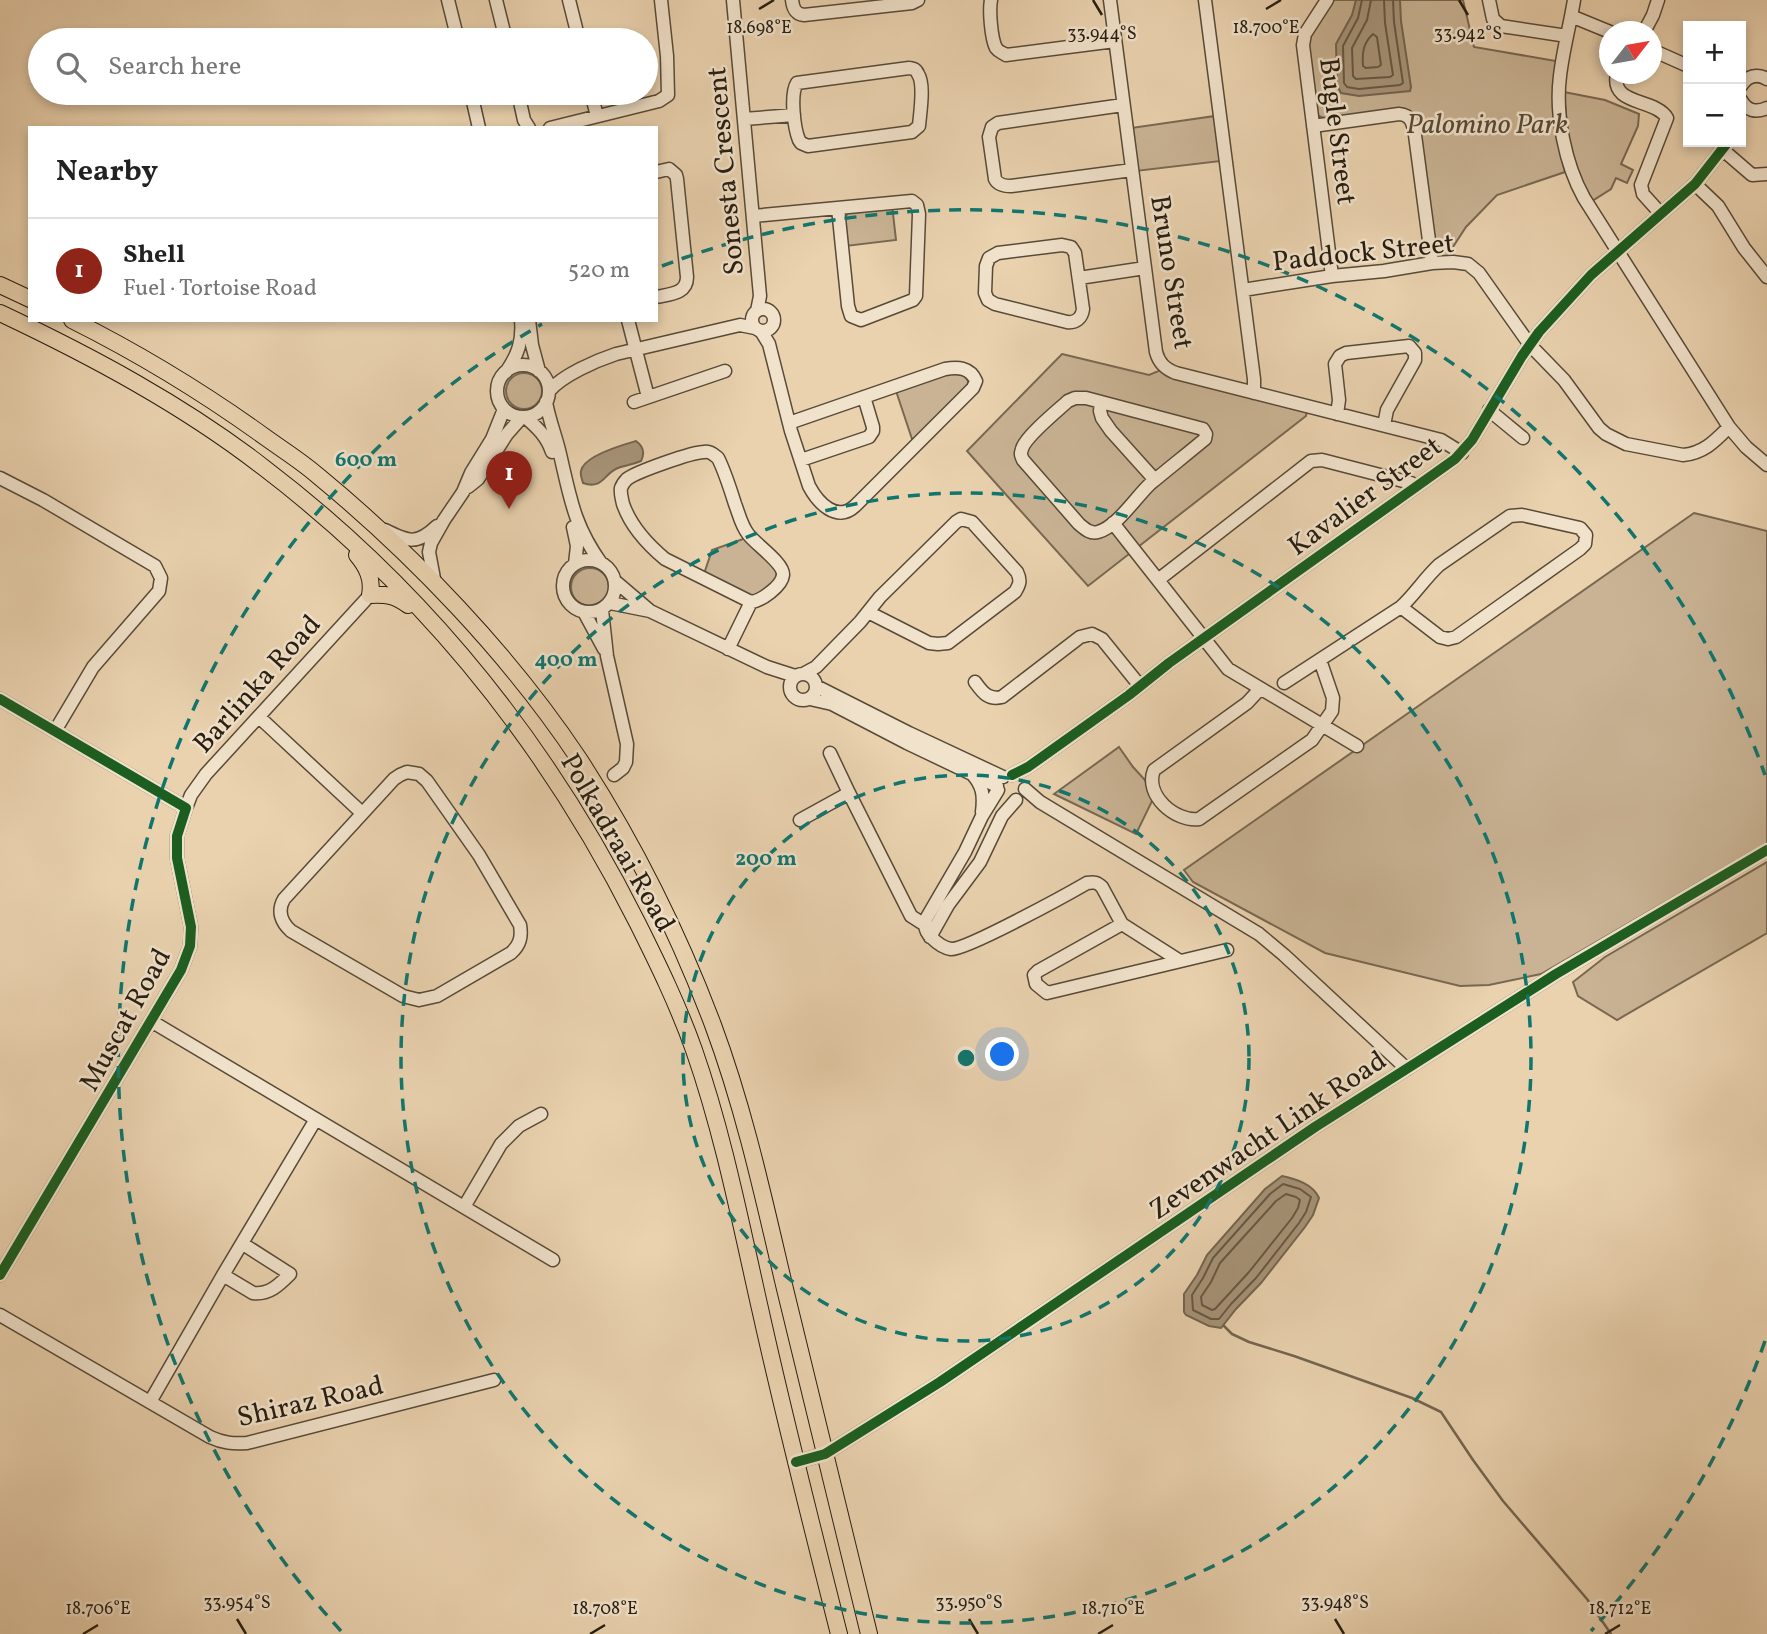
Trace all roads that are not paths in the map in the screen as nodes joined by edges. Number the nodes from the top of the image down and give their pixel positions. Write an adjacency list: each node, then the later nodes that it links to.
1 (448, 0): 17 (street)
2 (496, 0): 18 (street)
3 (569, 0): 19 (street)
4 (661, 0): 28 (street)
5 (733, 0): 38 (street, Sonesta Crescent)
6 (792, 0): 7 (street)
7 (918, 0)
8 (991, 0): 22 (street)
9 (1110, 0): 22 (street, Bruno Street)
10 (1205, 0): 59 (street)
11 (1327, 0): 42 (street, Bugle Street)
12 (1489, 0): 21 (street)
13 (1574, 0): 15 (street)
14 (1658, 0): 16 (street)
15 (1571, 16): 20 (street); 21 (street)
16 (1650, 21)
17 (455, 28)
18 (503, 28)
19 (576, 28)
20 (1599, 28)
21 (1567, 36): 52 (street)
22 (1115, 41): 33 (street, Bruno Street)
23 (1662, 55): 24 (street)
24 (1683, 64)
25 (1766, 77): 27 (street)
26 (1616, 84): 50 (street)
27 (1742, 84)
28 (658, 101)
29 (474, 105): 39 (street)
30 (521, 105): 40 (street)
31 (594, 105): 37 (street)
32 (642, 105): 37 (street)
33 (1123, 105): 45 (street, Bruno Street); 45 (street)
34 (1767, 108): 35 (street)
35 (1746, 109)
36 (794, 115): 36 (street); 38 (street)
37 (597, 116): 41 (street)
38 (744, 120): 51 (street, Sonesta Crescent)
39 (479, 126)
40 (528, 126)
41 (558, 126)
42 (1313, 126): 53 (street); 55 (street, Bugle Street)
43 (1724, 147): 48 (street, Kavalier Street)
44 (1726, 147): 47 (street)
45 (1132, 170): 54 (street, Bruno Street)
46 (658, 172): 60 (street)
47 (1767, 174)
48 (1695, 184): 50 (street, Kavalier Street); 56 (street)
49 (838, 208): 49 (street); 51 (street)
50 (1661, 214): 52 (street, Kavalier Street)
51 (753, 216): 63 (street, Sonesta Crescent)
52 (1618, 252): 68 (street, Kavalier Street); 86 (street)
53 (1432, 263): 55 (street, Paddock Street); 68 (street, Paddock Street)
54 (1145, 268): 57 (street); 74 (street, Bruno Street)
55 (1332, 275): 59 (street, Paddock Street)
56 (1767, 277)
57 (1079, 278): 57 (street)
58 (0, 285): 61 (main road)
59 (1243, 290): 74 (street)
60 (658, 297)
61 (28, 298)
62 (0, 313): 95 (main road, Polkadraai Road)
63 (760, 320): 69 (street); 84 (street, Sonesta Crescent)
64 (76, 322): 97 (main road, Polkadraai Road)
65 (521, 322): 71 (street)
66 (529, 322): 72 (street)
67 (629, 322): 69 (street)
68 (1530, 345): 81 (street, Kavalier Street); 86 (street, Paddock Street)
69 (636, 350): 73 (street); 76 (street)
70 (725, 371): 76 (street)
71 (506, 372): 72 (street); 80 (street)
72 (541, 373): 73 (street); 75 (street)
73 (571, 374): 75 (street)
74 (1254, 393): 82 (street, Bruno Street)
75 (548, 397): 83 (street); 99 (street)
76 (648, 397): 78 (street)
77 (864, 397): 84 (street); 89 (street); 89 (street, Sonesta Crescent)
78 (634, 402)
79 (1101, 402): 92 (street); 92 (street); 98 (street)
80 (504, 409): 83 (street); 94 (street)
81 (1489, 410): 87 (street); 88 (street, Kavalier Street)
82 (1337, 414): 85 (street, Bruno Street); 85 (street)
83 (524, 417): 94 (street); 100 (street)
84 (789, 423): 89 (street, Sonesta Crescent)
85 (1384, 425): 88 (street, Bruno Street)
86 (1729, 427): 90 (street)
87 (1523, 438)
88 (1462, 453): 93 (street, Kavalier Street)
89 (801, 460)
90 (1767, 466)
91 (0, 478): 127 (street)
92 (1156, 480): 98 (street)
93 (1415, 487): 102 (street); 111 (street, Kavalier Street)
94 (463, 492): 96 (street)
95 (304, 500): 104 (main road); 113 (main road, Polkadraai Road)
96 (444, 520): 97 (street); 103 (street)
97 (370, 521): 103 (main road, Polkadraai Road)
98 (1113, 523): 102 (street)
99 (601, 563): 100 (street); 101 (street)
100 (575, 564): 109 (street)
101 (615, 580): 106 (street); 108 (street)
102 (1158, 580): 111 (street)
103 (435, 584): 155 (main road, Polkadraai Road)
104 (370, 596): 113 (main road); 125 (street, Barlinka Road)
105 (751, 602): 105 (street); 112 (street)
106 (606, 606): 108 (street); 109 (street); 114 (street)
107 (1401, 607): 107 (street); 115 (street)
108 (650, 611): 112 (street)
109 (584, 612): 114 (street)
110 (868, 612): 110 (street); 117 (street)
111 (1203, 638): 120 (street, Kavalier Street); 122 (street)
112 (728, 649): 116 (street)
113 (458, 650): 156 (main road, Polkadraai Road)
114 (607, 656): 131 (street)
115 (1320, 660): 119 (street); 126 (street)
116 (766, 667): 117 (street); 121 (street)
117 (809, 676): 121 (street); 124 (street); 132 (street)
118 (975, 682): 120 (street)
119 (1284, 683)
120 (1140, 686): 132 (street, Kavalier Street)
121 (789, 688): 124 (street)
122 (1260, 689): 126 (street); 126 (street)
123 (0, 699): 127 (street)
124 (810, 699): 130 (street)
125 (259, 717): 134 (street, Barlinka Road); 135 (street)
126 (1322, 725): 128 (street)
127 (55, 731): 134 (street)
128 (1357, 746)
129 (831, 753): 133 (street)
130 (971, 772): 132 (street); 136 (street)
131 (614, 775)
132 (1012, 787): 136 (street); 140 (street); 144 (street)
133 (849, 793): 137 (street); 140 (street)
134 (186, 808): 143 (street, Muscat Road)
135 (362, 813): 135 (street)
136 (982, 816): 140 (street)
137 (800, 820)
138 (1767, 850): 144 (street, Zevenwacht Link Road)
139 (1122, 924): 140 (street); 142 (street); 142 (street)
140 (927, 931)
141 (1227, 950): 142 (street)
142 (1180, 961)
143 (151, 1021): 146 (street); 150 (street, Muscat Road)
144 (1407, 1069): 155 (street, Zevenwacht Link Road)
145 (541, 1114): 147 (street)
146 (316, 1119): 147 (street); 148 (street)
147 (464, 1207): 149 (street)
148 (243, 1244): 151 (street); 151 (street)
149 (553, 1260)
150 (0, 1275)
151 (223, 1275): 154 (street)
152 (0, 1315): 154 (street, Shiraz Road)
153 (494, 1380): 154 (street, Shiraz Road)
154 (150, 1402)
155 (825, 1454): 156 (street, Zevenwacht Link Road); 158 (main road, Polkadraai Road)
156 (796, 1462): 157 (main road, Polkadraai Road)
157 (839, 1634)
158 (869, 1634)

